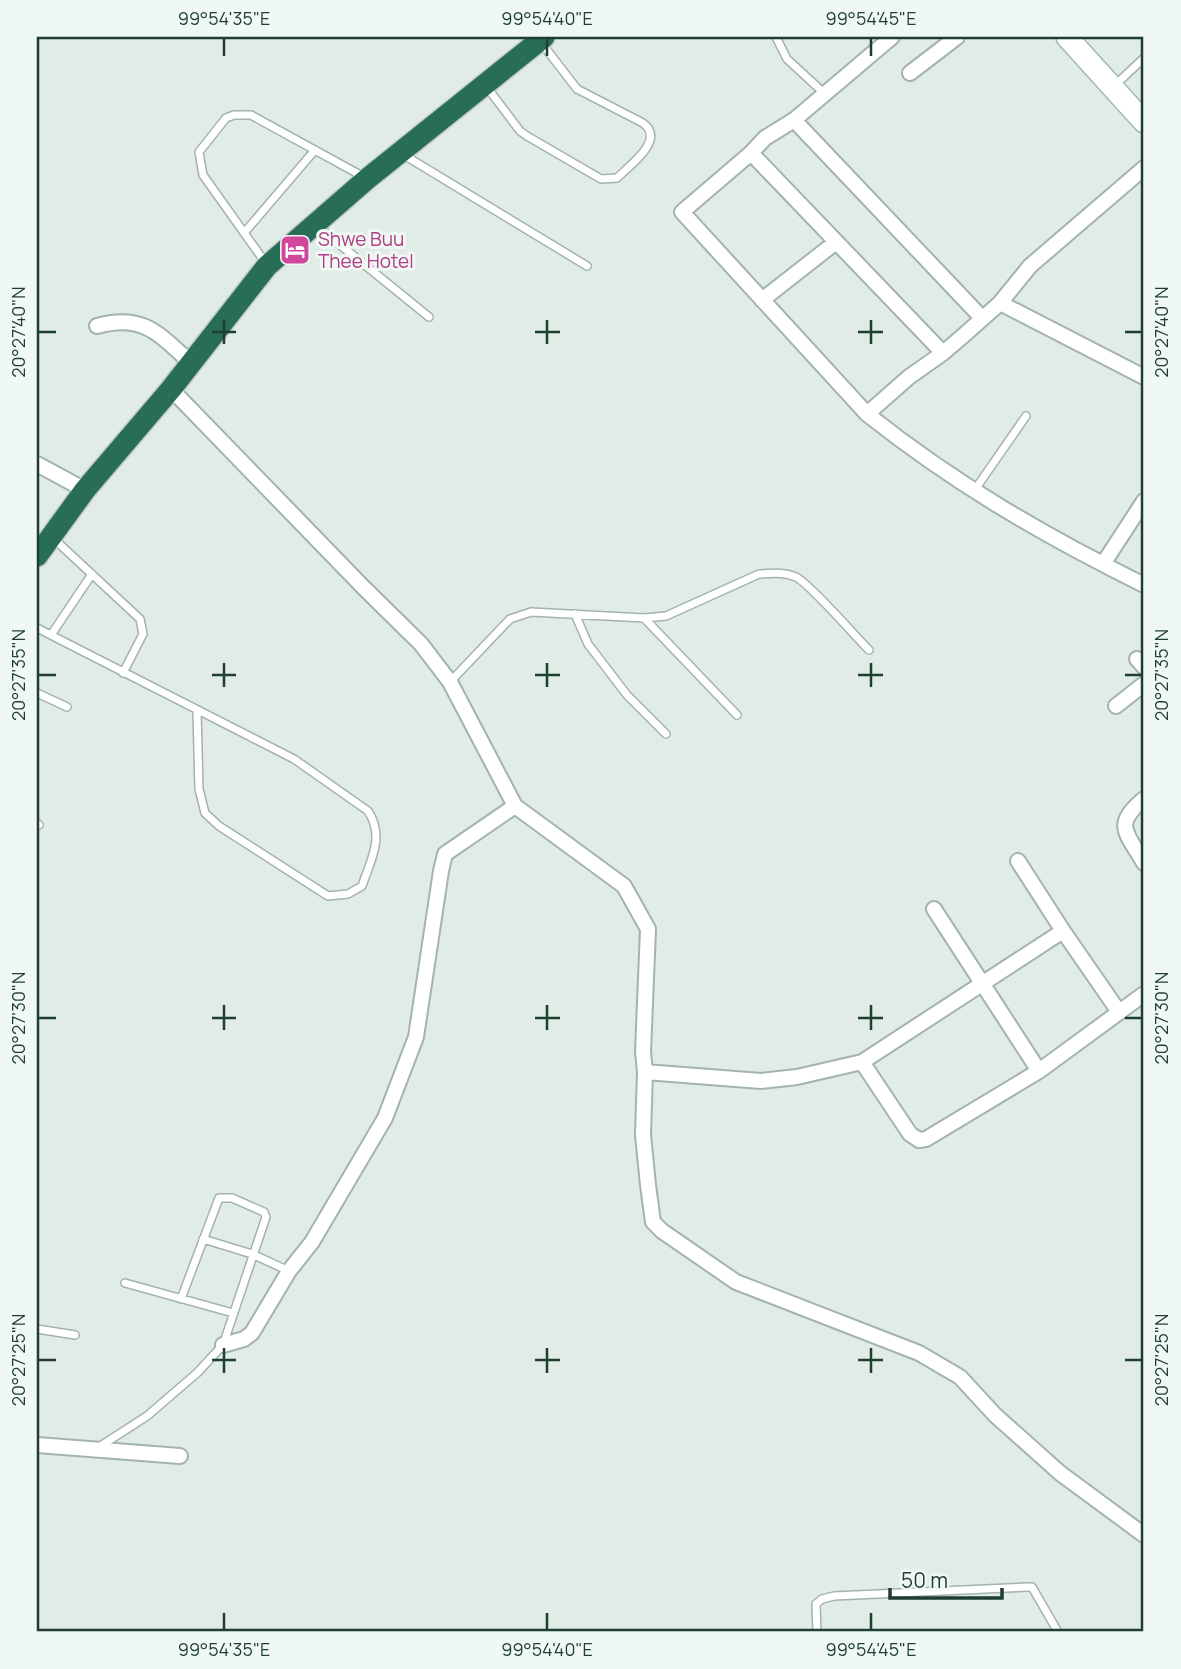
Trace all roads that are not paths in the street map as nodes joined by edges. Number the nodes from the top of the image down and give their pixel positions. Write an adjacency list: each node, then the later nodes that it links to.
1 (776, 37): 10 (lane)
2 (892, 37): 10 (street)
3 (957, 37): 7 (street)
4 (1068, 37): 9 (street)
5 (542, 39): 8 (highway); 8 (lane)
6 (1144, 58): 9 (lane)
7 (910, 73)
8 (485, 86): 14 (highway)
9 (1113, 87): 12 (street)
10 (826, 94): 11 (street)
11 (794, 120): 15 (street); 26 (street)
12 (1144, 122)
13 (315, 150): 17 (lane); 19 (lane); 19 (lane)
14 (400, 153): 17 (highway); 22 (lane)
15 (751, 153): 20 (street); 23 (street)
16 (1144, 167): 24 (street)
17 (367, 179): 18 (highway)
18 (315, 224): 21 (highway); 25 (lane)
19 (244, 233): 21 (lane)
20 (836, 242): 23 (street); 28 (street)
21 (267, 265): 29 (highway)
22 (587, 266)
23 (762, 300): 32 (street)
24 (1000, 303): 26 (street); 30 (street)
25 (429, 317)
26 (982, 318): 28 (street)
27 (97, 326): 29 (street)
28 (943, 353): 32 (street)
29 (191, 363): 31 (highway)
30 (1144, 377)
31 (171, 389): 35 (highway); 49 (street)
32 (867, 414): 36 (street)
33 (1026, 416): 36 (lane)
34 (37, 464): 35 (street)
35 (85, 490): 38 (highway)
36 (975, 491): 40 (street)
37 (1144, 501): 40 (street)
38 (51, 536): 39 (highway); 41 (lane)
39 (37, 556)
40 (1103, 565): 42 (street)
41 (92, 574): 46 (lane); 48 (lane)
42 (1144, 585)
43 (575, 614): 44 (lane); 49 (lane); 56 (lane)
44 (644, 618): 47 (lane); 55 (lane)
45 (37, 628): 46 (lane)
46 (51, 635): 48 (lane)
47 (869, 650)
48 (123, 673): 54 (lane)
49 (450, 682): 58 (street)
50 (1144, 684): 52 (street)
51 (37, 693): 53 (lane)
52 (1116, 706)
53 (67, 707)
54 (197, 711): 54 (lane)
55 (737, 715)
56 (666, 734)
57 (1144, 799): 60 (street)
58 (516, 806): 68 (street); 71 (street)
59 (1018, 861): 62 (street)
60 (1144, 863)
61 (934, 909): 63 (street)
62 (1063, 931): 63 (street); 65 (street)
63 (981, 984): 66 (street); 67 (street)
64 (1144, 994): 65 (street)
65 (1119, 1012): 67 (street)
66 (862, 1062): 67 (street); 68 (street)
67 (1039, 1071)
68 (645, 1072): 81 (street)
69 (203, 1239): 70 (lane); 70 (lane); 73 (lane)
70 (252, 1254): 71 (lane); 74 (lane)
71 (289, 1272): 77 (street)
72 (125, 1283): 73 (lane)
73 (181, 1299): 74 (lane)
74 (233, 1313): 77 (lane)
75 (37, 1329): 76 (lane)
76 (75, 1335)
77 (223, 1345): 79 (lane)
78 (37, 1445): 79 (street)
79 (96, 1450): 80 (street)
80 (180, 1456)
81 (1144, 1535)
82 (817, 1632): 83 (lane)
83 (1058, 1632)

